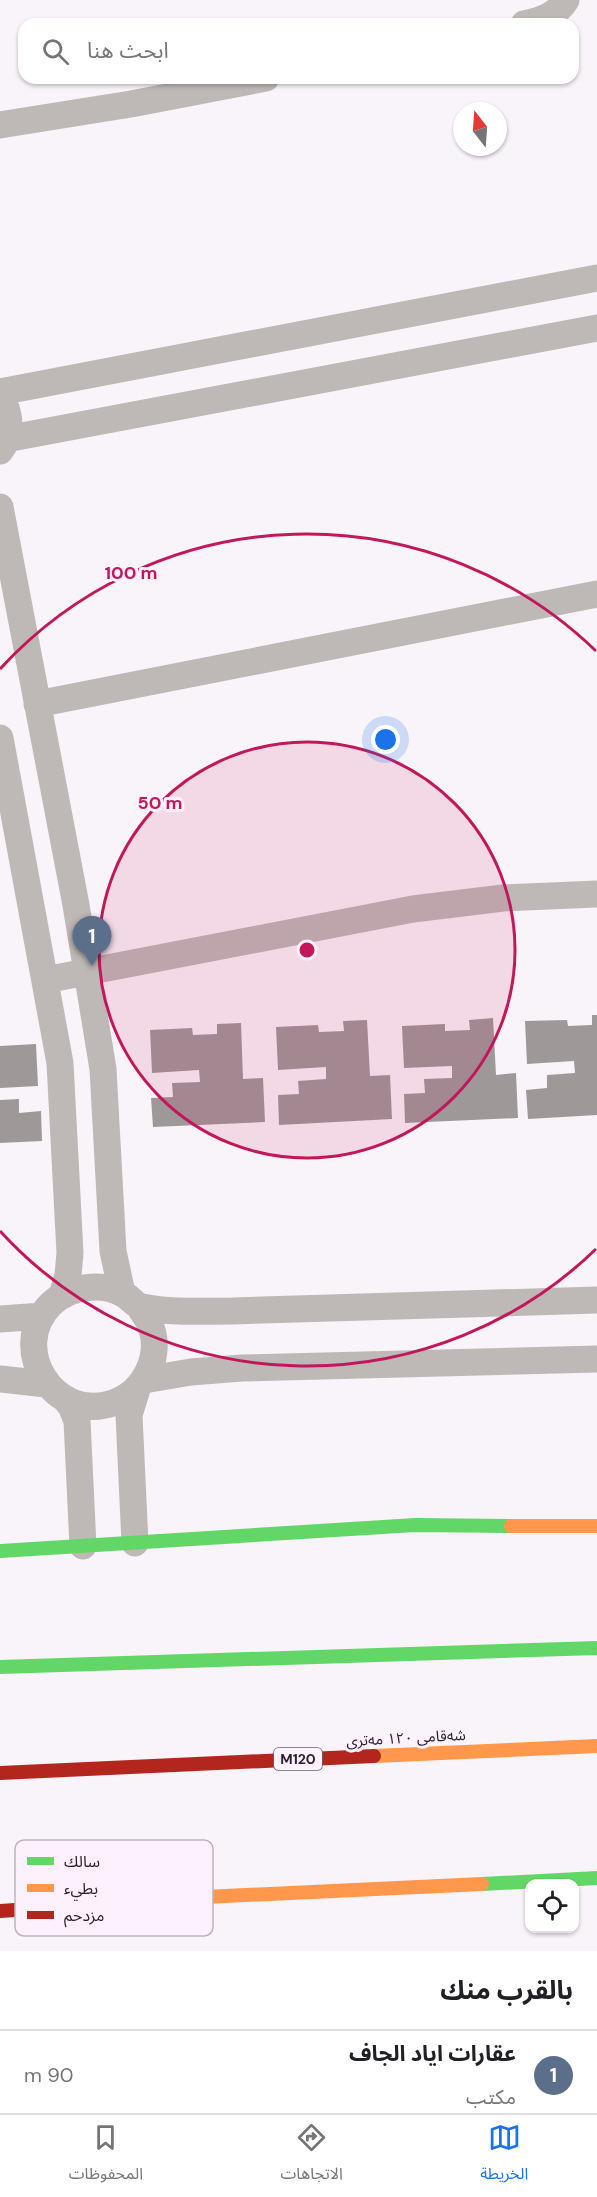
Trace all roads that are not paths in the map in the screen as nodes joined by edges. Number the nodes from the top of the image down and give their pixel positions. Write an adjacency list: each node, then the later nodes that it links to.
1 (566, 0): 2 (street)
2 (547, 18)
3 (235, 84): 4 (street)
4 (0, 125)
5 (597, 278): 7 (street)
6 (597, 328): 8 (street)
7 (0, 394): 8 (street)
8 (3, 445)
9 (0, 507): 11 (street)
10 (597, 594): 11 (street)
11 (37, 704): 14 (street)
12 (0, 738): 15 (street)
13 (597, 894): 14 (street)
14 (87, 971): 15 (street); 17 (street)
15 (45, 980): 16 (street)
16 (62, 1296): 17 (street); 19 (street)
17 (131, 1300): 18 (street); 23 (street)
18 (597, 1300)
19 (42, 1316): 20 (street); 24 (street)
20 (0, 1319)
21 (597, 1359): 23 (street)
22 (0, 1379): 24 (street)
23 (140, 1385): 24 (street); 26 (street)
24 (56, 1392): 27 (street)
25 (597, 1526): 26 (main road)
26 (135, 1543): 27 (main road)
27 (83, 1546): 28 (main road)
28 (0, 1551)
29 (597, 1648): 30 (main road)
30 (0, 1667)
31 (597, 1746): 32 (main road, شەقامی ١٢٠ مەتری / M120)
32 (0, 1773)
33 (597, 1878): 34 (main road)
34 (213, 1897)
35 (15, 1910): 36 (main road)
36 (0, 1911)

